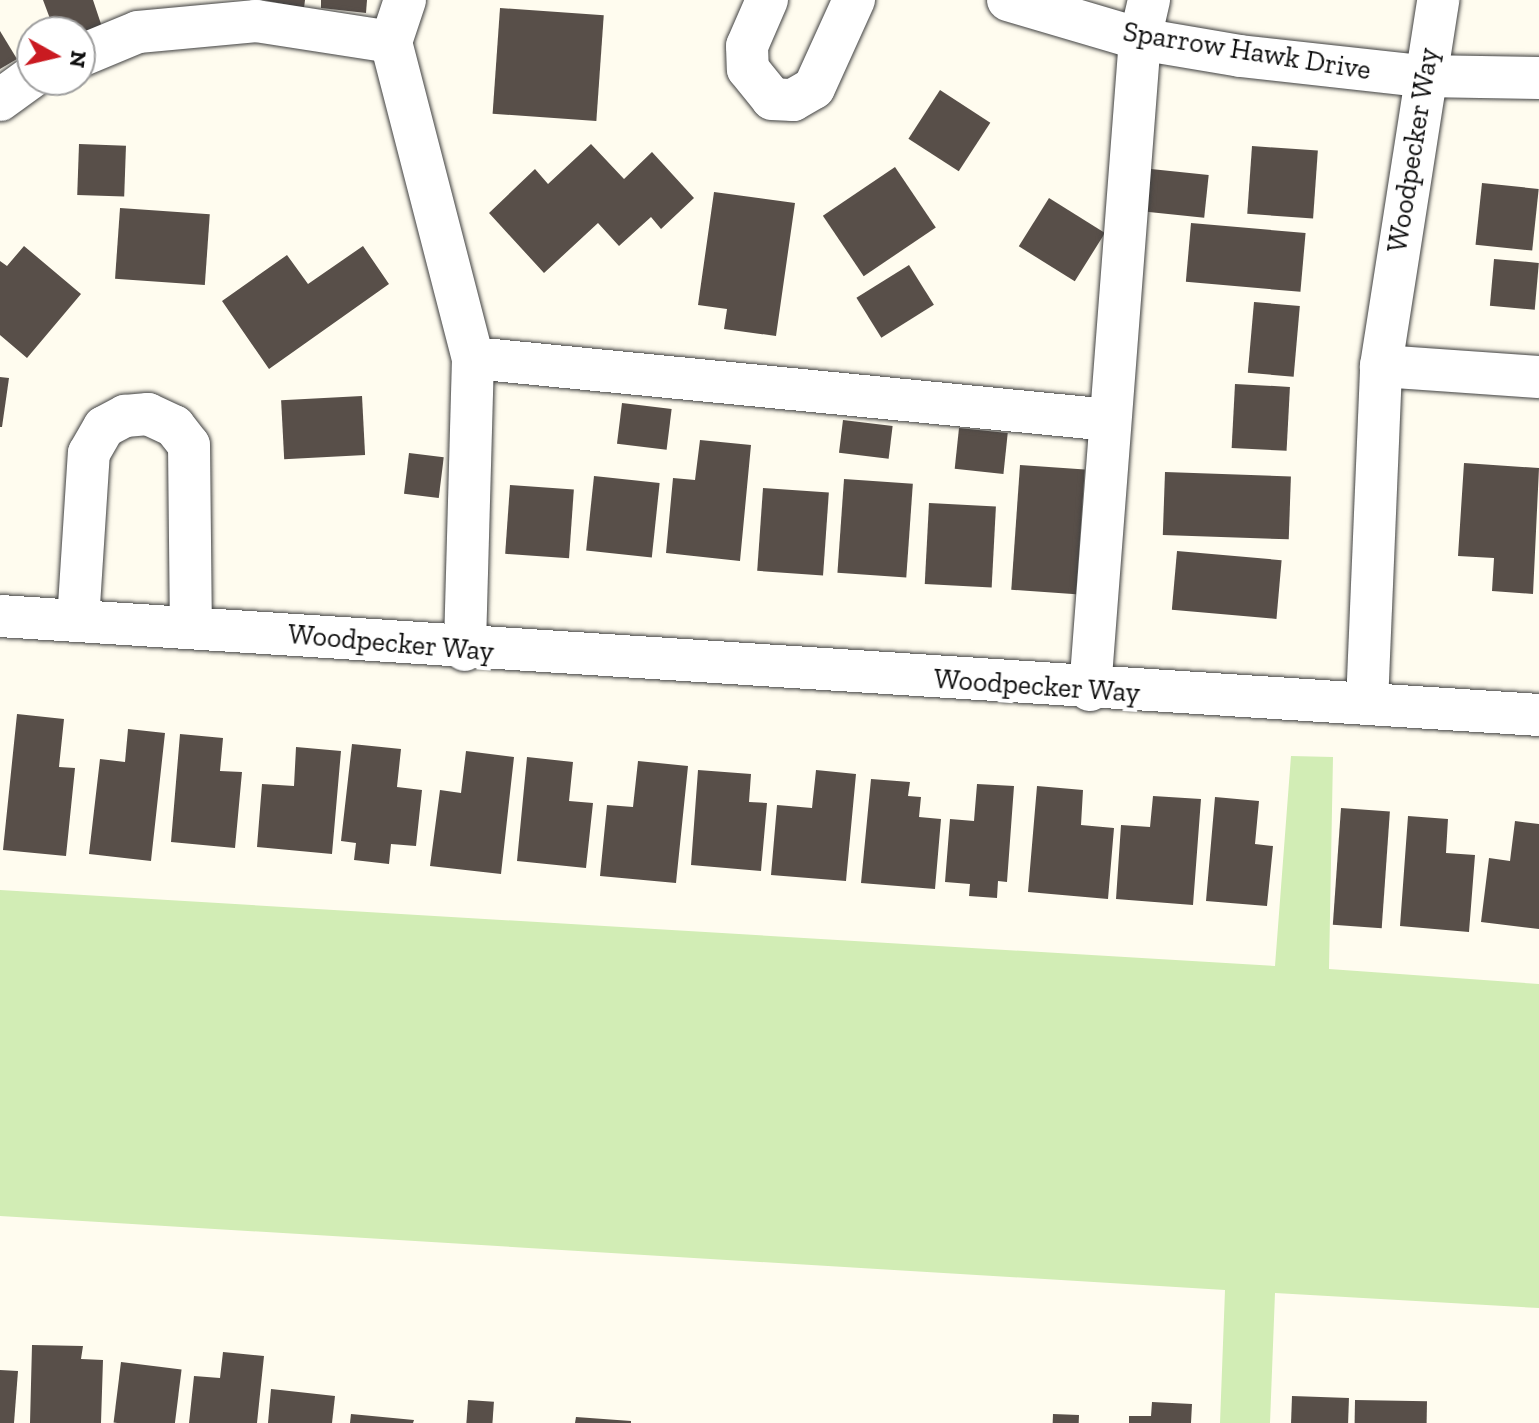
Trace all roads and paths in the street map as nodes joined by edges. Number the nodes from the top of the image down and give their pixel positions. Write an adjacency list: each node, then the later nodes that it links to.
1 (405, 0): 7 (street)
2 (767, 0): 3 (street)
3 (854, 0)
4 (1008, 0): 6 (street, Sparrow Hawk Drive)
5 (1438, 0): 9 (street, Woodpecker Way)
6 (1144, 19): 9 (street, Sparrow Hawk Drive); 14 (street)
7 (391, 42): 8 (street); 11 (street)
8 (96, 49)
9 (1422, 76): 10 (street, Sparrow Hawk Drive); 12 (street, Woodpecker Way)
10 (1539, 78)
11 (473, 358): 14 (street); 18 (street)
12 (1381, 366): 13 (street); 20 (street, Woodpecker Way)
13 (1539, 377)
14 (1110, 420): 19 (street)
15 (0, 616): 16 (street, Woodpecker Way)
16 (78, 621): 17 (street, Woodpecker Way); 17 (street)
17 (191, 627): 18 (street, Woodpecker Way)
18 (465, 650): 19 (street, Woodpecker Way)
19 (1090, 690): 20 (street, Woodpecker Way)
20 (1367, 704): 21 (street)
21 (1539, 715)

